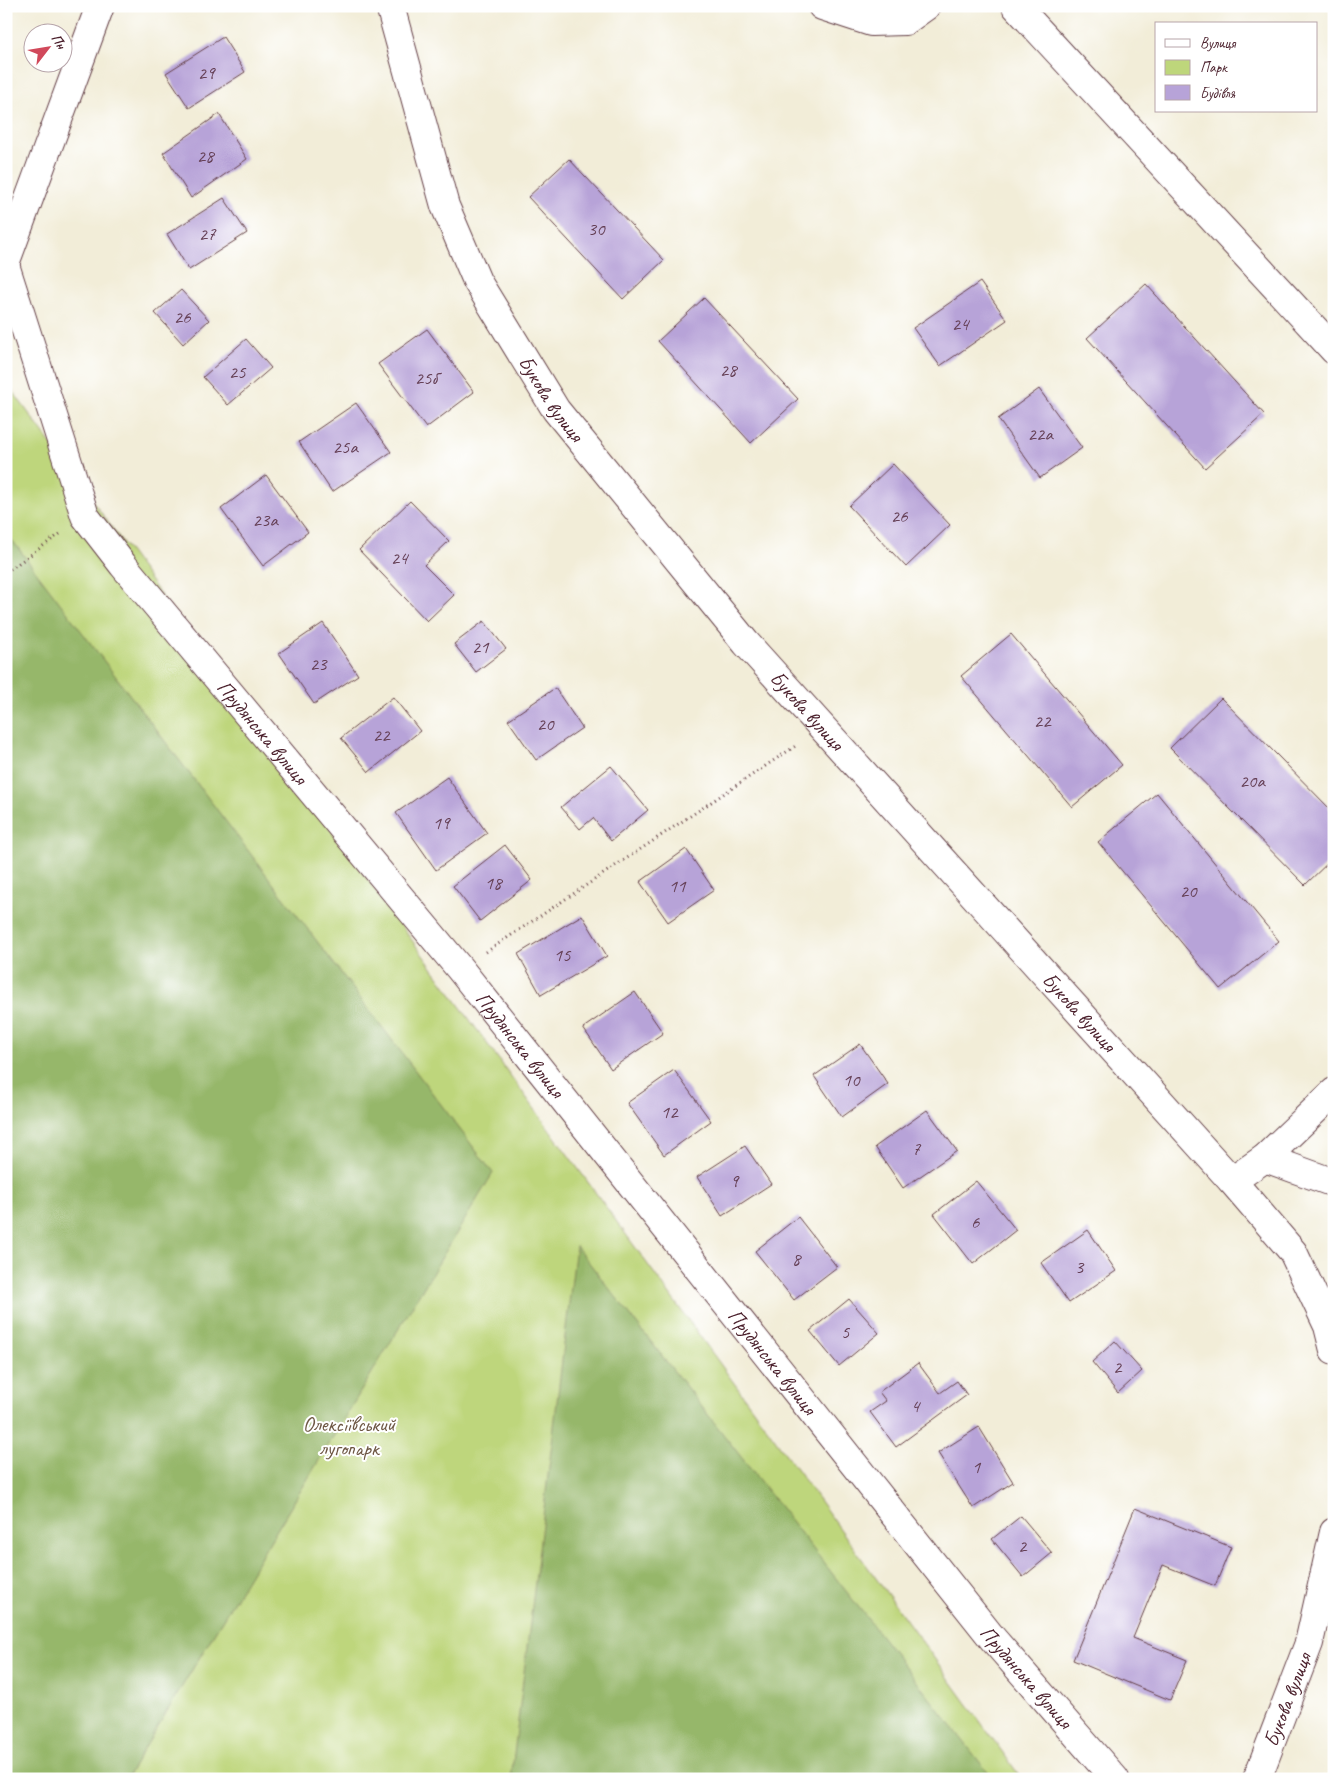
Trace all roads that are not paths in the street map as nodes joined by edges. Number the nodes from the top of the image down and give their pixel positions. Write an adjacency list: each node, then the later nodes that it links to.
1 (100, 6): 6 (street)
2 (390, 6): 11 (street, Букова вулиця)
3 (822, 6): 4 (street)
4 (926, 6)
5 (1016, 6): 8 (street)
6 (6, 261)
7 (6, 268): 15 (street, Прудянська вулиця)
8 (1334, 350)
9 (1334, 1092): 10 (street)
10 (1266, 1158): 11 (street); 12 (street)
11 (1232, 1181): 13 (street, Букова вулиця)
12 (1334, 1183)
13 (1334, 1350)
14 (1334, 1532): 16 (street, Букова вулиця)
15 (1115, 1779)
16 (1257, 1779)

